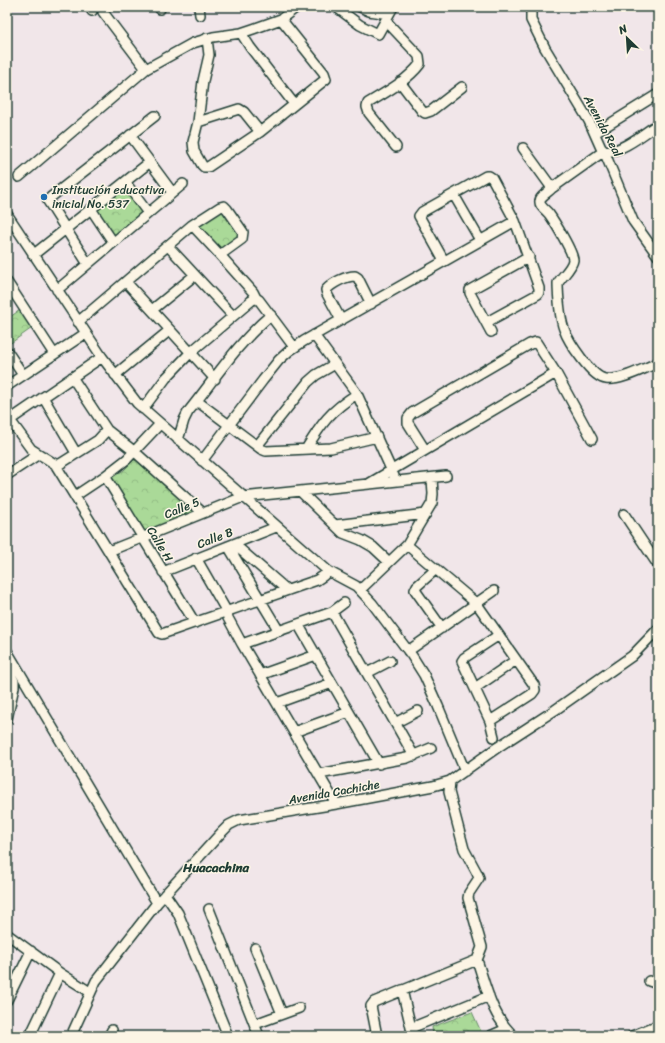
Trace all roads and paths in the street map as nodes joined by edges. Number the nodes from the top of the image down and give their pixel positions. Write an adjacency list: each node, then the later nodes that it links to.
1 (297, 7): 7 (street)
2 (336, 7): 6 (street)
3 (360, 7): 6 (street)
4 (531, 7): 19 (street, Avenida Real)
5 (103, 12): 10 (street)
6 (389, 14): 11 (street)
7 (281, 19): 8 (street); 14 (street)
8 (241, 33): 9 (street); 14 (street)
9 (207, 38): 10 (street); 16 (street)
10 (146, 69): 25 (street)
11 (400, 82): 12 (street); 21 (street)
12 (462, 87)
13 (658, 94): 19 (street)
14 (294, 104): 18 (street)
15 (155, 116): 20 (street)
16 (198, 122): 18 (street); 18 (street)
17 (658, 124): 23 (street)
18 (260, 132)
19 (594, 133): 23 (street, Avenida Real)
20 (130, 135): 24 (street); 36 (street)
21 (396, 147)
22 (523, 148): 28 (street)
23 (604, 151): 28 (street); 42 (street, Avenida Real)
24 (150, 162): 26 (street); 29 (street)
25 (19, 177)
26 (125, 182): 31 (street); 32 (street)
27 (183, 184): 29 (street)
28 (552, 188): 67 (street)
29 (172, 192): 32 (street)
30 (454, 195): 34 (street); 37 (street); 44 (street)
31 (91, 209): 36 (street); 38 (street)
32 (148, 213): 38 (street)
33 (7, 214): 40 (street)
34 (515, 221): 37 (street); 43 (street)
35 (192, 225): 39 (street); 41 (street); 41 (street)
36 (65, 229): 40 (street); 45 (street)
37 (480, 240): 44 (street)
38 (114, 242): 45 (street)
39 (168, 246): 46 (street); 48 (street)
40 (33, 254): 49 (street)
41 (220, 255): 50 (street)
42 (658, 256)
43 (529, 257): 57 (street); 57 (street)
44 (444, 261): 51 (street)
45 (88, 264): 49 (street)
46 (195, 275): 52 (street); 54 (street)
47 (7, 282): 65 (street)
48 (126, 282): 52 (street); 56 (street)
49 (57, 290): 56 (street)
50 (256, 298): 53 (street); 54 (street)
51 (371, 304): 55 (street); 55 (street)
52 (152, 310): 58 (street)
53 (271, 315): 62 (street); 73 (street)
54 (233, 316): 64 (street)
55 (341, 320): 61 (street)
56 (78, 322): 60 (street)
57 (487, 322): 59 (street)
58 (170, 330): 64 (street); 71 (street)
59 (491, 332)
60 (86, 333): 65 (street); 66 (street)
61 (314, 335): 62 (street); 68 (street)
62 (294, 347): 81 (street)
63 (7, 351): 70 (street)
64 (191, 352): 73 (street); 78 (street)
65 (54, 354): 70 (street)
66 (102, 357): 71 (street); 72 (street)
67 (658, 363)
68 (335, 364): 75 (street); 86 (street)
69 (556, 373): 84 (street); 88 (street); 88 (street)
70 (23, 375): 74 (street)
71 (116, 375): 78 (street)
72 (72, 377): 76 (street); 82 (street)
73 (215, 379): 77 (street)
74 (7, 386)
75 (357, 394): 83 (street); 87 (street)
76 (43, 397): 79 (street); 91 (street)
77 (197, 401): 81 (street); 85 (street)
78 (143, 409): 80 (street)
79 (8, 419): 90 (street)
80 (160, 424): 85 (street); 89 (street)
81 (228, 425): 86 (street); 92 (street)
82 (107, 430): 89 (street); 91 (street)
83 (377, 437): 87 (street); 94 (street)
84 (592, 439)
85 (178, 440): 92 (street)
86 (257, 446): 87 (street)
87 (306, 449)
88 (425, 450): 94 (street)
89 (135, 452): 96 (street); 104 (street)
90 (38, 454): 93 (street); 95 (street)
91 (76, 454): 93 (street)
92 (202, 461): 103 (street)
93 (55, 464): 102 (street)
94 (392, 470): 99 (street); 100 (street)
95 (7, 475)
96 (105, 476): 102 (street); 109 (street, Calle H)
97 (446, 476): 98 (street, Calle 5)
98 (432, 478): 99 (street, Calle 5); 105 (street)
99 (396, 482): 100 (street, Calle 5)
100 (367, 485): 101 (street, Calle 5)
101 (301, 492): 103 (street, Calle 5); 107 (street)
102 (75, 496): 112 (street)
103 (243, 497): 104 (street, Calle 5); 108 (street)
104 (203, 513): 109 (street, Calle 5)
105 (426, 514): 107 (street); 111 (street)
106 (624, 514): 115 (street)
107 (335, 525): 114 (street)
108 (276, 527): 110 (street, Calle B); 117 (street)
109 (142, 537): 112 (street, Calle 5); 118 (street, Calle H)
110 (231, 545): 113 (street, Calle B); 119 (street); 122 (street)
111 (407, 545): 114 (street); 116 (street)
112 (109, 551): 127 (street)
113 (196, 558): 118 (street, Calle B); 125 (street)
114 (389, 562): 120 (street)
115 (658, 565)
116 (436, 569): 124 (street); 129 (street)
117 (328, 571): 119 (street); 120 (street)
118 (163, 572): 127 (street, Calle H)
119 (287, 590): 122 (street)
120 (360, 590): 135 (street)
121 (494, 591): 124 (street)
122 (260, 600): 125 (street); 131 (street)
123 (344, 603): 126 (street)
124 (477, 604): 129 (street); 132 (street)
125 (227, 612): 127 (street); 133 (street)
126 (332, 612): 128 (street); 140 (street)
127 (194, 623)
128 (298, 624): 131 (street); 136 (street)
129 (442, 628): 135 (street)
130 (658, 629): 155 (street, Avenida Cachiche)
131 (279, 631): 133 (street)
132 (499, 635): 137 (street); 143 (street)
133 (242, 644): 141 (street)
134 (7, 651): 160 (street)
135 (408, 652): 155 (street)
136 (316, 655): 141 (street); 142 (street)
137 (516, 660): 143 (street); 148 (street)
138 (390, 661): 140 (street)
139 (7, 667): 147 (street)
140 (367, 673): 149 (street)
141 (260, 675): 144 (street)
142 (332, 683): 144 (street); 146 (street)
143 (475, 688): 148 (street)
144 (277, 703): 150 (street)
145 (418, 710): 149 (street)
146 (348, 712): 150 (street); 154 (street)
147 (7, 719)
148 (490, 722): 151 (street)
149 (395, 723): 153 (street)
150 (294, 732): 156 (street)
151 (494, 737)
152 (431, 748): 153 (street)
153 (414, 756): 154 (street)
154 (379, 764): 156 (street)
155 (465, 771): 157 (street, Avenida Cachiche)
156 (319, 774): 158 (street)
157 (450, 781): 158 (street, Avenida Cachiche); 165 (street)
158 (336, 804): 159 (street, Avenida Cachiche)
159 (166, 894): 160 (street, Avenida Cachiche); 181 (street)
160 (157, 903): 170 (street, Avenida Cachiche)
161 (210, 909): 175 (street)
162 (7, 934): 164 (street)
163 (255, 948): 174 (street)
164 (31, 951): 166 (street); 172 (street)
165 (477, 960): 169 (street); 171 (street)
166 (60, 973): 170 (street); 179 (street)
167 (648, 981): 168 (street)
168 (658, 984)
169 (402, 990): 178 (street); 183 (street)
170 (90, 992): 180 (street, Avenida Cachiche)
171 (488, 996): 176 (street); 178 (street)
172 (7, 1000)
173 (299, 1008): 174 (street)
174 (282, 1014): 175 (street)
175 (255, 1024): 182 (street)
176 (506, 1029): 184 (street); 185 (street)
177 (655, 1030): 186 (street)
178 (412, 1032)
179 (30, 1036)
180 (70, 1036)
181 (228, 1036)
182 (259, 1036)
183 (377, 1036)
184 (490, 1036)
185 (514, 1036)
186 (632, 1036)

